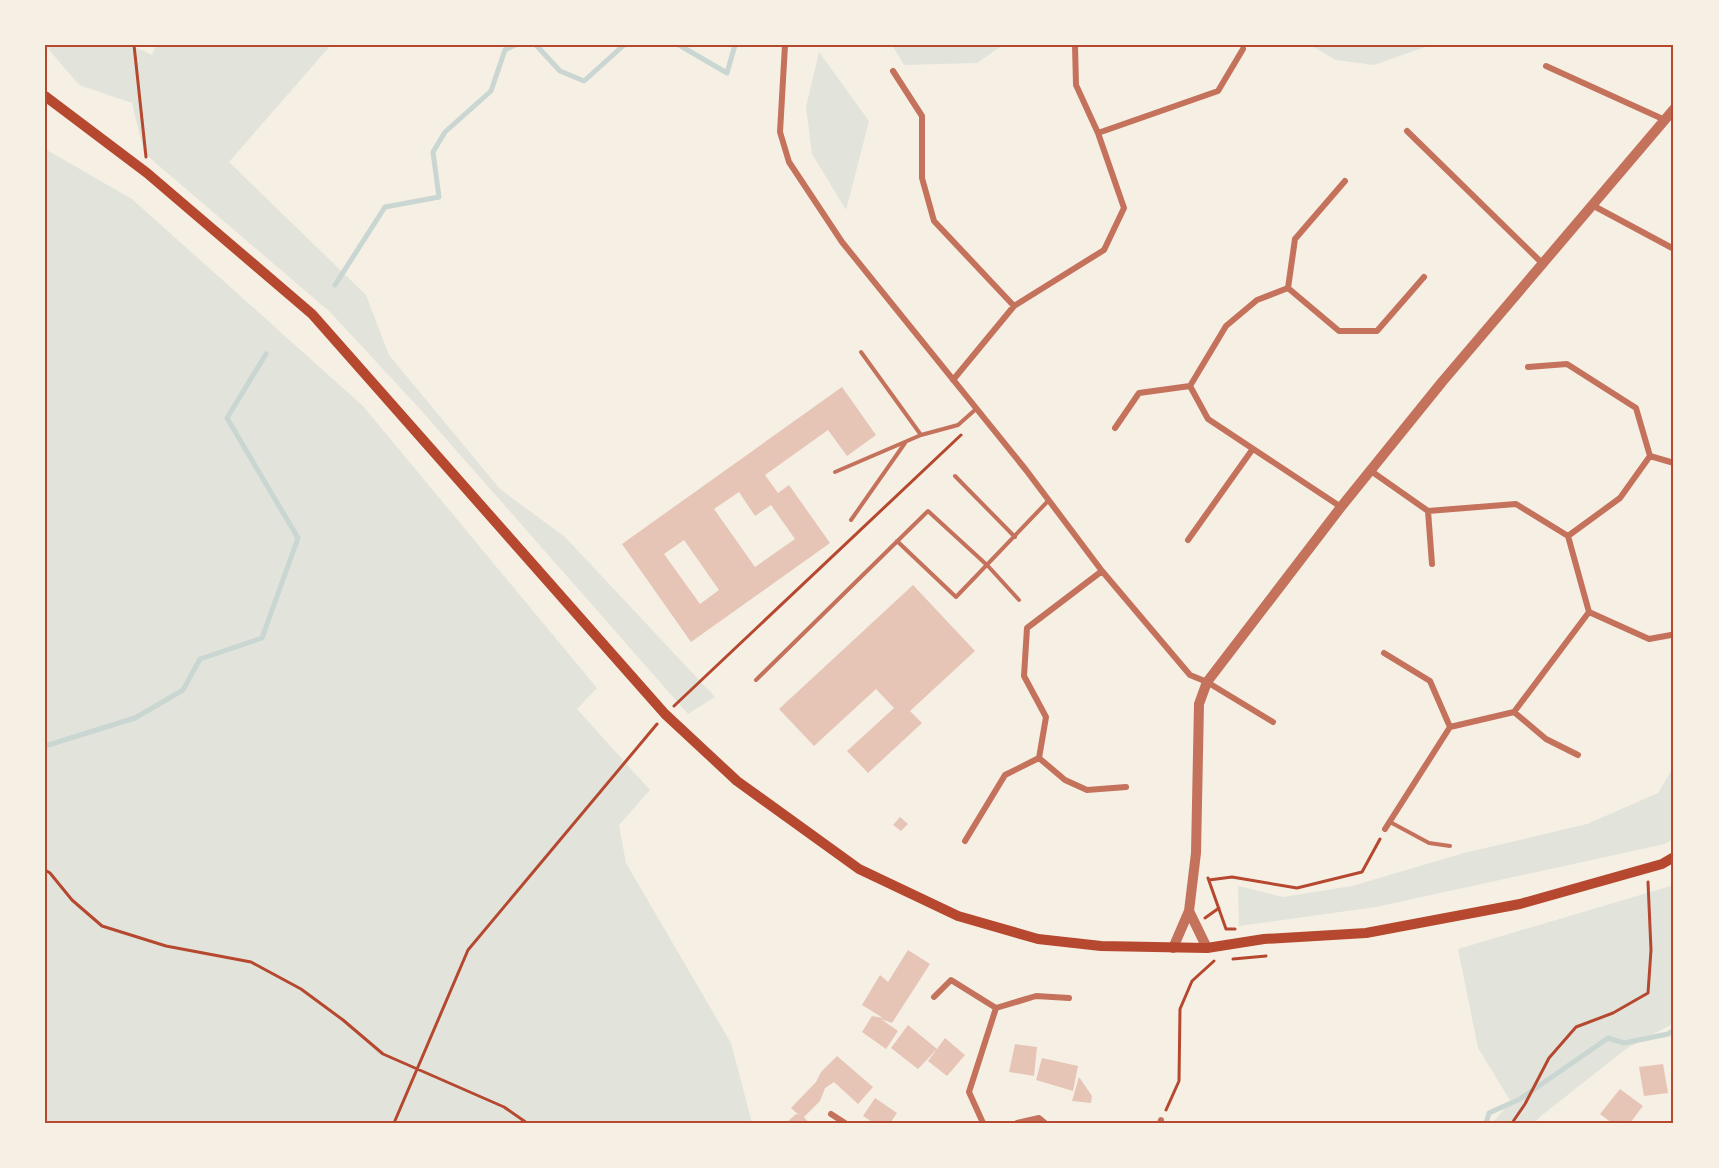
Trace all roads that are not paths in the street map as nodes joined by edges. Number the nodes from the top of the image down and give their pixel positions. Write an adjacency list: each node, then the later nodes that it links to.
1 (785, 45): 20 (street)
2 (1075, 45): 10 (street)
3 (1243, 49): 10 (street)
4 (1546, 66): 8 (street)
5 (893, 71): 17 (street)
6 (45, 96): 63 (main road)
7 (1674, 109): 8 (street)
8 (1665, 120): 12 (street)
9 (1407, 131): 14 (street)
10 (1098, 133): 17 (street)
11 (1345, 181): 16 (street)
12 (1592, 204): 13 (street); 14 (street)
13 (1674, 249)
14 (1542, 263): 29 (street)
15 (1424, 277): 16 (street)
16 (1288, 288): 21 (street)
17 (1014, 306): 20 (street)
18 (861, 352): 24 (lane)
19 (1528, 367): 27 (street)
20 (953, 380): 22 (street)
21 (1190, 386): 23 (street); 26 (street)
22 (977, 409): 24 (lane); 32 (street)
23 (1115, 428)
24 (921, 435): 25 (lane)
25 (905, 442): 30 (lane); 35 (lane)
26 (1252, 450): 33 (street); 38 (street)
27 (1650, 456): 28 (street); 36 (street)
28 (1674, 463)
29 (1371, 471): 33 (street); 34 (street)
30 (835, 472)
31 (955, 476): 37 (lane)
32 (1049, 500): 37 (lane); 42 (street)
33 (1341, 507): 48 (street)
34 (1428, 511): 36 (street); 40 (street)
35 (851, 520)
36 (1568, 536): 44 (street)
37 (1015, 537): 41 (lane)
38 (1188, 540)
39 (897, 541): 41 (lane); 41 (lane); 47 (lane)
40 (1432, 564)
41 (988, 566): 43 (lane)
42 (1102, 571): 48 (street); 53 (street)
43 (1019, 600)
44 (1589, 612): 45 (street); 49 (street)
45 (1671, 635)
46 (1384, 653): 51 (street)
47 (756, 680)
48 (1207, 682): 50 (street); 62 (street)
49 (1514, 712): 51 (street); 52 (street)
50 (1273, 722)
51 (1450, 727): 55 (street)
52 (1578, 755)
53 (1039, 758): 54 (street); 57 (street)
54 (1126, 787)
55 (1390, 822): 56 (street); 58 (lane)
56 (1385, 829)
57 (965, 840)
58 (1450, 846)
59 (1674, 857): 60 (main road)
60 (1662, 864): 61 (main road); 64 (main road)
61 (1674, 866)
62 (1190, 911): 63 (street); 64 (street)
63 (1173, 948): 64 (main road)
64 (1207, 948)
65 (934, 997): 67 (street)
66 (1069, 998): 67 (street)
67 (996, 1008): 70 (street)
68 (831, 1114): 69 (street)
69 (844, 1123)
70 (982, 1123)
71 (1017, 1123): 72 (street)
72 (1045, 1123)

